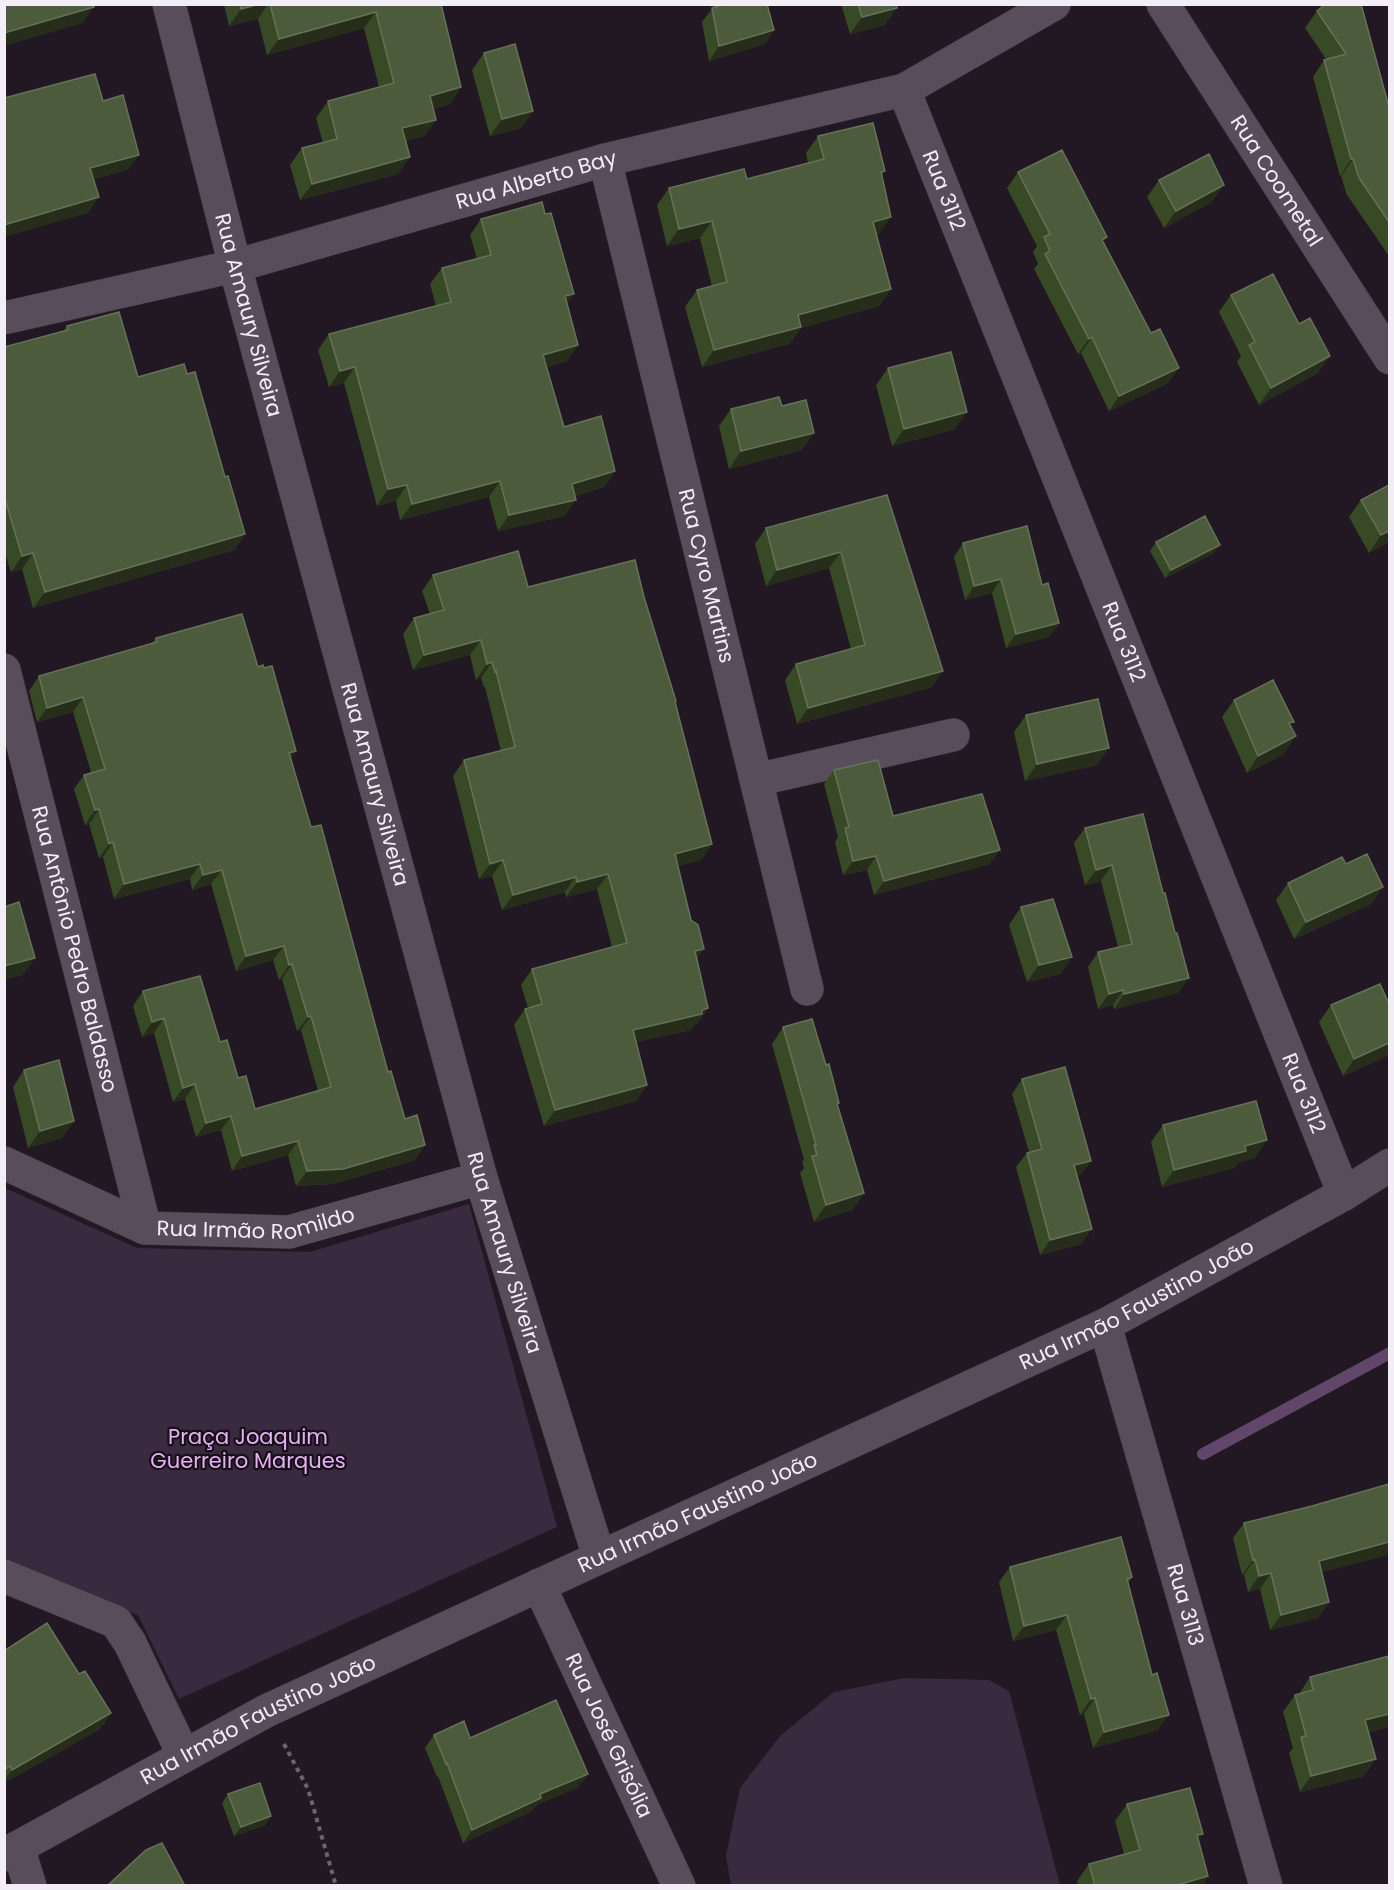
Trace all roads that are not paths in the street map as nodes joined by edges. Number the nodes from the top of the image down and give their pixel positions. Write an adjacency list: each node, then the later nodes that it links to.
1 (169, 4): 6 (street, Rua Amaury Silveira)
2 (1054, 4): 4 (street, Rua Alberto Bay)
3 (1163, 4): 8 (street, Rua Coometal)
4 (904, 90): 5 (street, Rua Alberto Bay); 16 (street, Rua 3112)
5 (605, 160): 6 (street, Rua Alberto Bay); 11 (street, Rua Cyro Martins)
6 (235, 266): 7 (street, Rua Alberto Bay); 15 (street, Rua Amaury Silveira)
7 (4, 318)
8 (1389, 358)
9 (4, 670): 17 (street, Rua Antônio Pedro Baldasso)
10 (953, 735): 11 (street)
11 (756, 780): 12 (street, Rua Cyro Martins)
12 (807, 989)
13 (4, 1163): 17 (street, Rua Irmão Romildo)
14 (1389, 1165): 16 (street, Rua Irmão Faustino João)
15 (481, 1178): 17 (street, Rua Irmão Romildo); 19 (street, Rua Amaury Silveira)
16 (1344, 1194): 18 (street, Rua Irmão Faustino João)
17 (145, 1228)
18 (1105, 1325): 19 (street, Rua Irmão Faustino João); 26 (street, Rua 3113)
19 (599, 1557): 21 (street, Rua Irmão Faustino João)
20 (4, 1576): 22 (street)
21 (539, 1585): 22 (street, Rua Irmão Faustino João); 25 (street, Rua José Grisólia)
22 (184, 1756): 23 (street, Rua Irmão Faustino João)
23 (11, 1851): 24 (street)
24 (30, 1886)
25 (679, 1886)
26 (1266, 1886)

